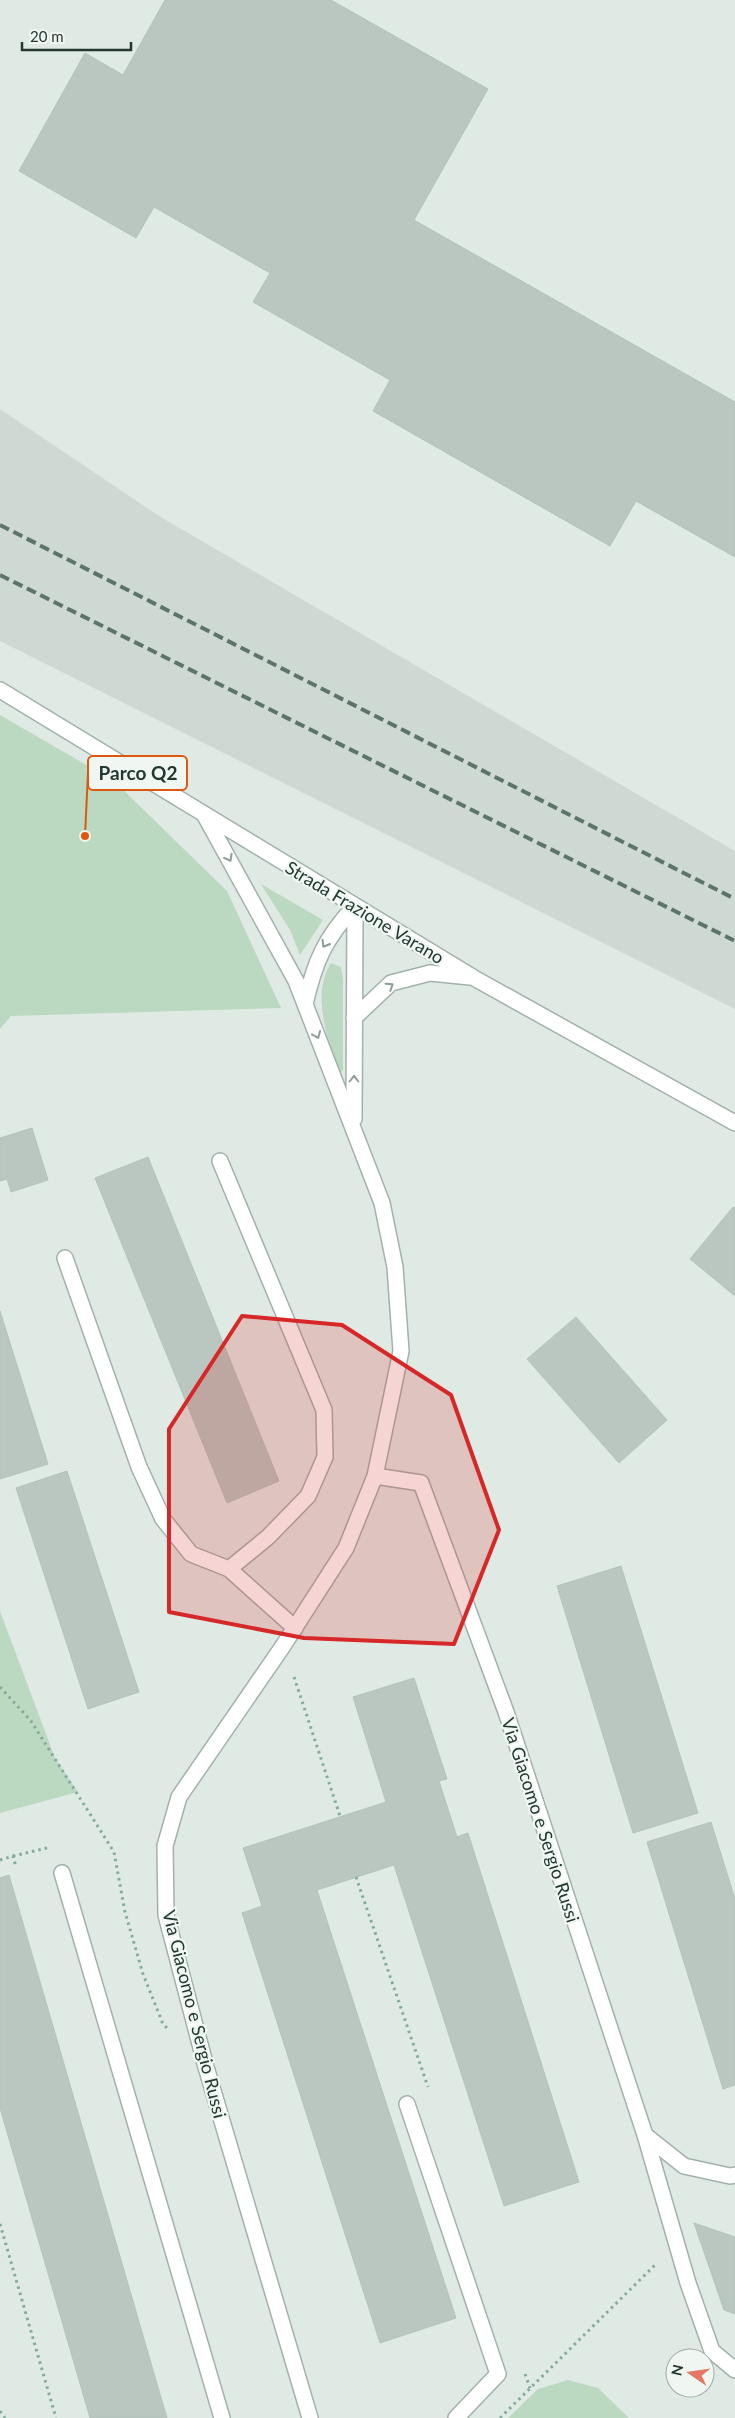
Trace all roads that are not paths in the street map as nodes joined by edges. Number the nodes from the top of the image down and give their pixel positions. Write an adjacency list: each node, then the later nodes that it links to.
1 (0, 690): 2 (street, Strada Frazione Varano)
2 (205, 816): 3 (street, Strada Frazione Varano); 5 (street, Via Giacomo e Sergio Russi, one-way to 5)
3 (355, 906): 4 (street, Strada Frazione Varano); 5 (street, one-way to 5); 6 (street, Via Giacomo e Sergio Russi)
4 (474, 978): 6 (street, one-way to 4); 7 (street, Strada Frazione Varano)
5 (304, 1004): 8 (street, Via Giacomo e Sergio Russi, one-way to 8)
6 (354, 1018): 8 (street, Via Giacomo e Sergio Russi, one-way to 6)
7 (735, 1123)
8 (354, 1128): 11 (street, Via Giacomo e Sergio Russi)
9 (220, 1161): 12 (street)
10 (65, 1258): 12 (street)
11 (375, 1476): 13 (street, Via Giacomo e Sergio Russi); 16 (street, Via Giacomo e Sergio Russi)
12 (229, 1569): 13 (street)
13 (295, 1628): 20 (street, Via Giacomo e Sergio Russi)
14 (62, 1874): 19 (street)
15 (407, 2104): 21 (street)
16 (645, 2135): 17 (street); 18 (street)
17 (735, 2175)
18 (735, 2370)
19 (222, 2418)
20 (310, 2418)
21 (456, 2418)

